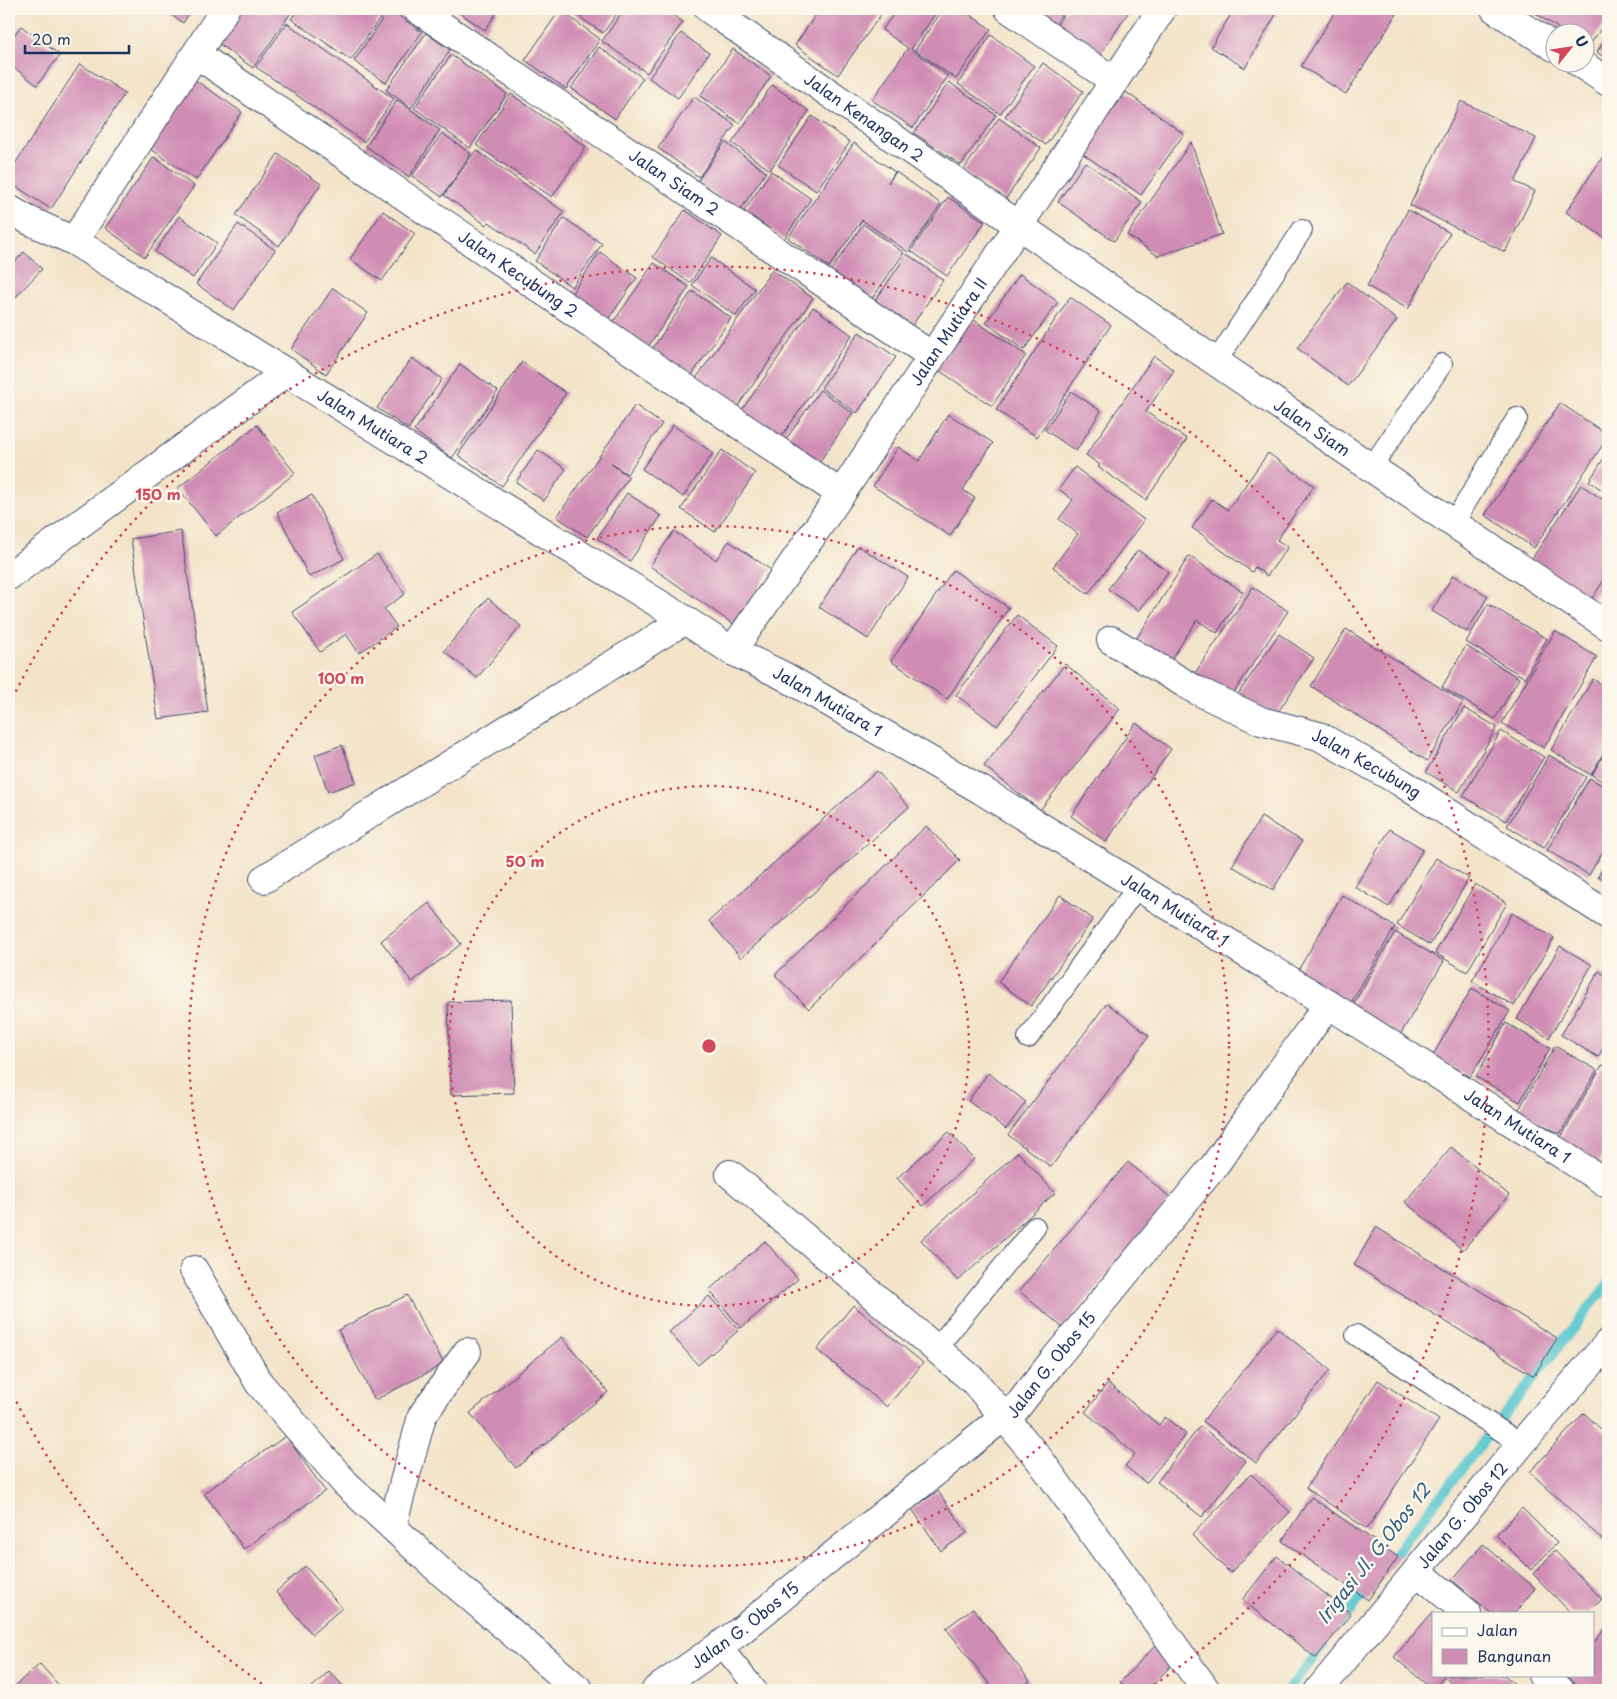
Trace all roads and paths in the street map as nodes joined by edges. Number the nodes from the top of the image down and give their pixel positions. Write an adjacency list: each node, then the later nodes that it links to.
1 (225, 9): 8 (street)
2 (417, 9): 16 (street, Jalan Siam 2)
3 (708, 9): 13 (street, Jalan Kenangan 2)
4 (1009, 9): 10 (street)
5 (1162, 9): 10 (street, Jalan Mutiara II)
6 (1495, 9): 7 (street)
7 (1544, 41)
8 (196, 54): 15 (street); 22 (street, Jalan Kecubung 2)
9 (1593, 72): 11 (street)
10 (1114, 81): 13 (street, Jalan Mutiara II)
11 (1608, 82)
12 (9, 209): 15 (street, Jalan Mutiara 2)
13 (1018, 226): 16 (street, Jalan Mutiara II); 17 (street, Jalan Siam)
14 (1302, 230): 17 (lane)
15 (74, 241): 19 (street, Jalan Mutiara 2)
16 (932, 356): 22 (street, Jalan Mutiara II)
17 (1216, 362): 21 (street, Jalan Siam)
18 (1442, 364): 21 (lane)
19 (287, 372): 24 (street); 25 (street, Jalan Mutiara 2)
20 (1517, 418): 23 (lane)
21 (1371, 468): 23 (street, Jalan Siam)
22 (841, 494): 28 (street, Jalan Mutiara II)
23 (1453, 524): 26 (street, Jalan Siam)
24 (9, 576)
25 (685, 620): 28 (street, Jalan Mutiara 2); 29 (street)
26 (1608, 626)
27 (1111, 640): 31 (street, Jalan Kecubung)
28 (732, 651): 30 (street, Jalan Mutiara 1)
29 (264, 879)
30 (1138, 886): 32 (street, Jalan Mutiara 1); 33 (lane)
31 (1608, 915)
32 (1328, 1004): 35 (street, Jalan Mutiara 1); 42 (street, Jalan G. Obos 15)
33 (1028, 1038)
34 (730, 1174): 40 (street)
35 (1608, 1184)
36 (1035, 1227): 40 (lane)
37 (194, 1270): 44 (street)
38 (1356, 1335): 43 (lane)
39 (1608, 1342): 43 (street, Jalan G. Obos 12)
40 (936, 1349): 42 (street)
41 (466, 1352): 44 (street)
42 (1007, 1420): 47 (street, Jalan G. Obos 15); 52 (street)
43 (1521, 1444): 45 (street, Jalan G. Obos 12)
44 (392, 1526): 49 (street)
45 (1417, 1571): 46 (street); 53 (street, Jalan G. Obos 12)
46 (1466, 1612)
47 (721, 1646): 50 (street, Jalan G. Obos 15); 51 (lane)
48 (1543, 1676): 54 (street)
49 (579, 1690)
50 (656, 1690)
51 (757, 1690)
52 (1206, 1690)
53 (1319, 1690)
54 (1560, 1690)

